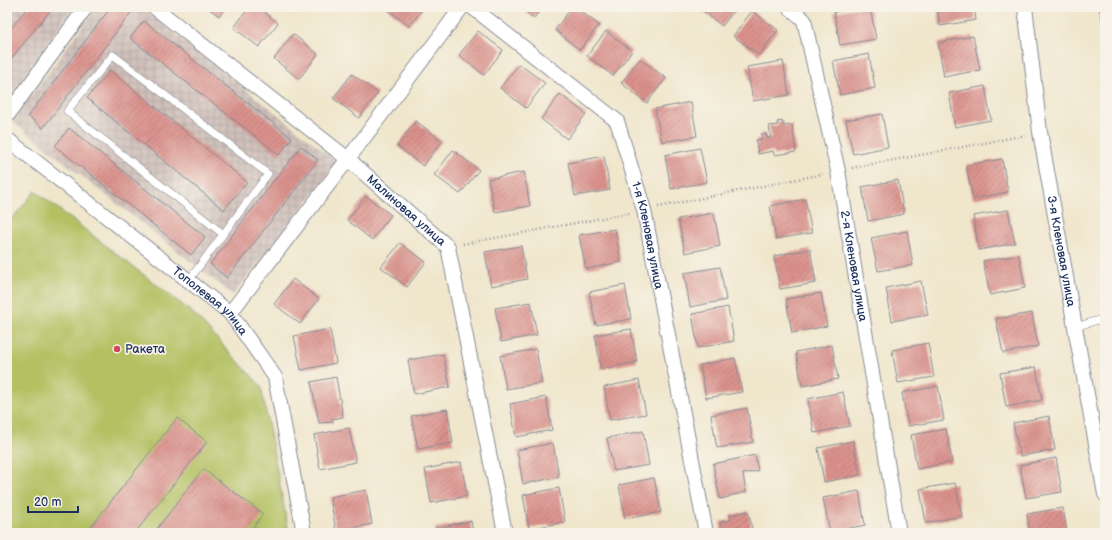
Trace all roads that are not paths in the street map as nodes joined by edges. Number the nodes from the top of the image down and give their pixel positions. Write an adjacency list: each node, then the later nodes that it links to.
1 (86, 7): 7 (street)
2 (154, 7): 9 (street, Малиновая улица)
3 (462, 7): 9 (street)
4 (472, 7): 19 (street, 1-я Кленовая улица)
5 (789, 7): 20 (street, 2-я Кленовая улица)
6 (1025, 7): 14 (street, 3-я Кленовая улица)
7 (7, 116)
8 (7, 139): 11 (street, Тополевая улица)
9 (348, 159): 12 (street); 18 (street, Малиновая улица)
10 (223, 234): 10 (lane); 11 (lane)
11 (189, 280): 12 (street, Тополевая улица)
12 (230, 313): 17 (street, Тополевая улица)
13 (1105, 318): 14 (lane)
14 (1075, 327): 15 (street, 3-я Кленовая улица)
15 (1102, 460): 16 (street, 3-я Кленовая улица)
16 (1105, 494)
17 (304, 533)
18 (505, 533)
19 (706, 533)
20 (899, 533)

